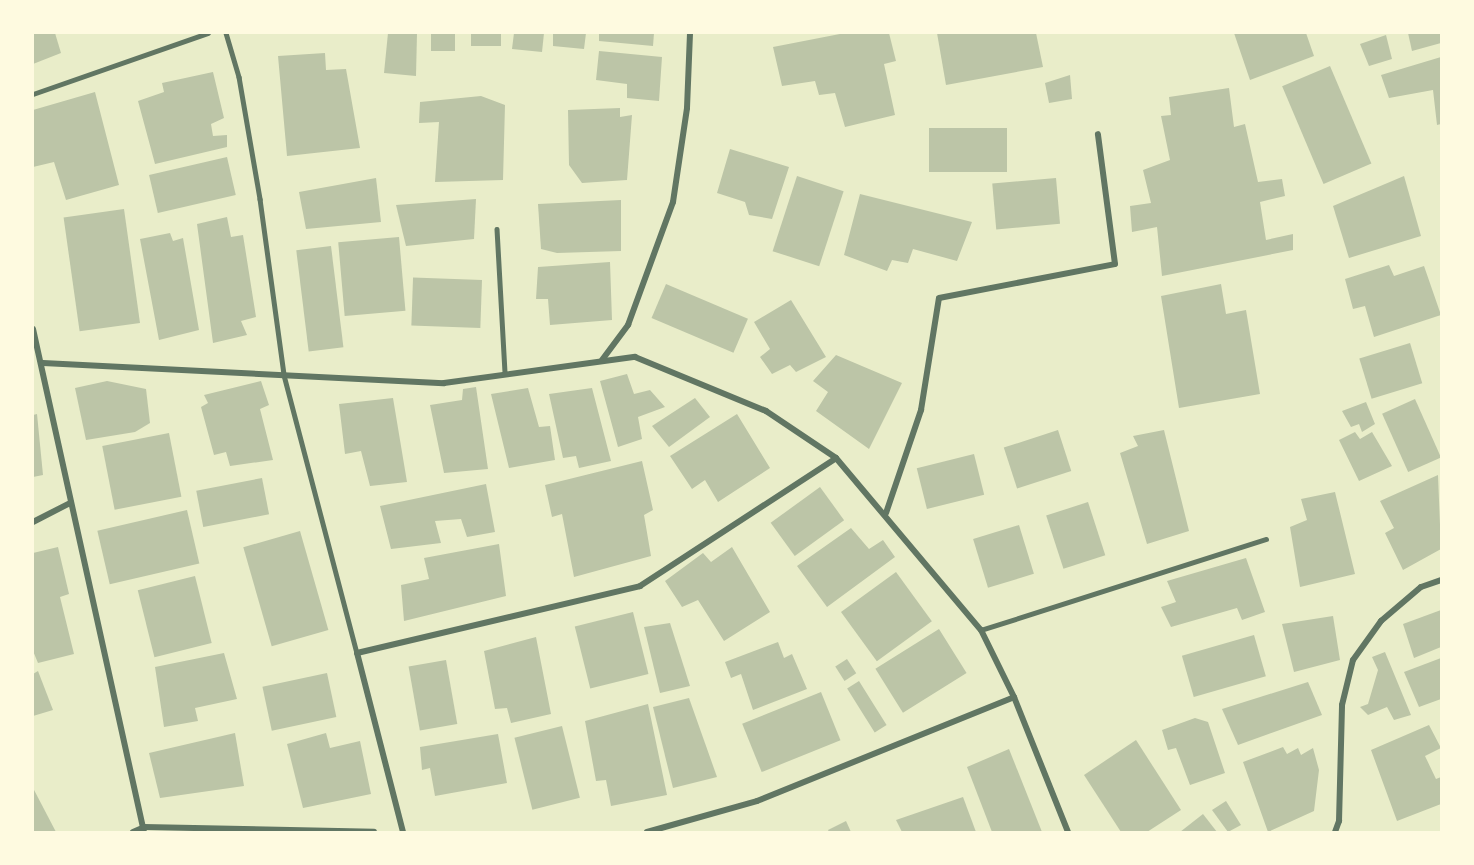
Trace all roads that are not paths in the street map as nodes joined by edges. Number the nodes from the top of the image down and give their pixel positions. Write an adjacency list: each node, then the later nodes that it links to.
1 (208, 33): 4 (lane)
2 (226, 33): 11 (lane)
3 (690, 33): 8 (street)
4 (33, 94)
5 (1098, 134): 14 (street)
6 (497, 229): 10 (lane)
7 (33, 329): 9 (street)
8 (602, 360): 10 (street); 12 (street)
9 (43, 363): 11 (street); 13 (street)
10 (505, 374): 11 (street)
11 (284, 375): 19 (lane)
12 (836, 458): 14 (street); 19 (street)
13 (70, 503): 15 (street); 21 (street)
14 (886, 513): 18 (street)
15 (33, 522)
16 (1266, 539): 18 (lane)
17 (1441, 580): 27 (street)
18 (981, 630): 20 (street)
19 (357, 653): 24 (street)
20 (1014, 697): 25 (street); 26 (street)
21 (144, 830): 22 (street); 23 (street)
22 (133, 832)
23 (374, 832)
24 (403, 832)
25 (647, 832)
26 (1068, 832)
27 (1335, 832)

